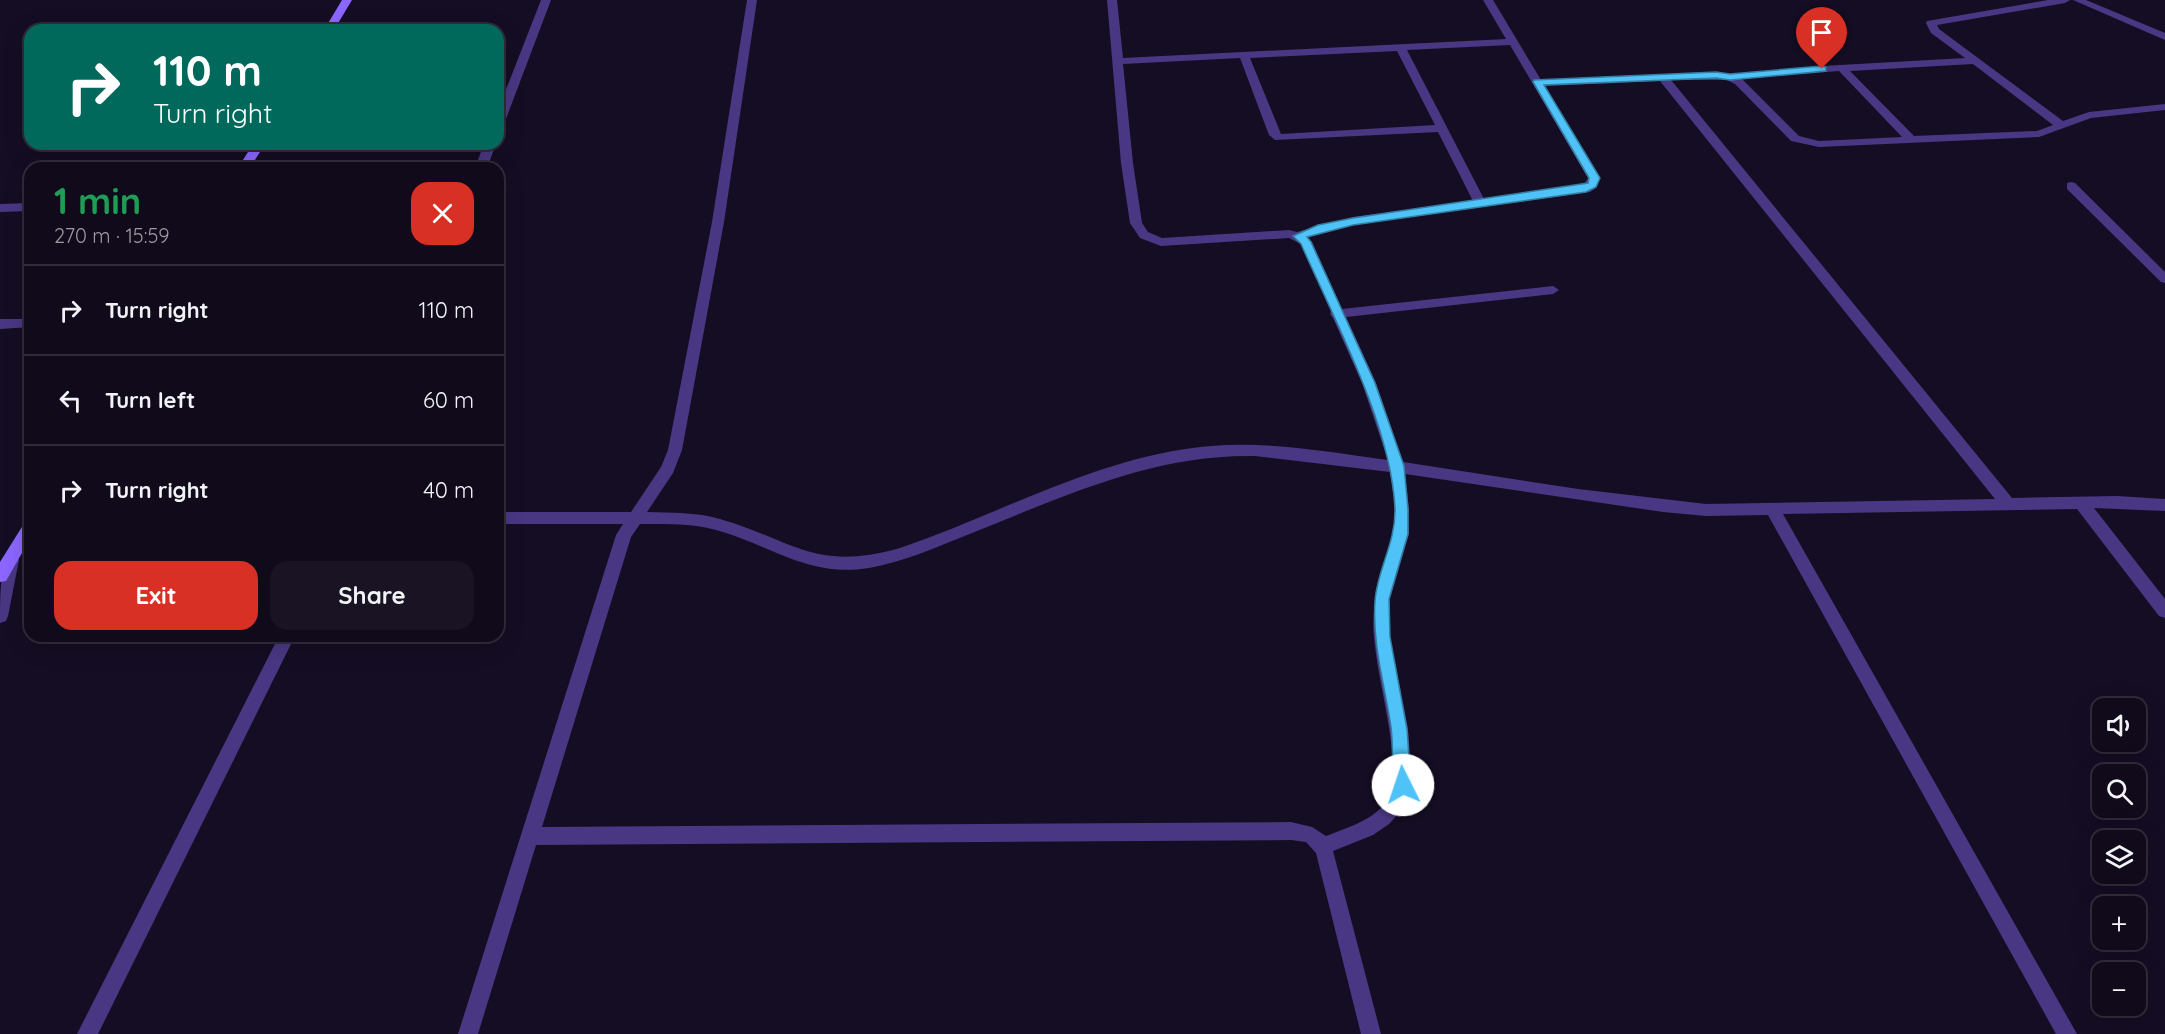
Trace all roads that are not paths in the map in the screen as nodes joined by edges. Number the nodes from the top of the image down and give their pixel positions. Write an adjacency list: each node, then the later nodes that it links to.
1 (347, 0): 8 (street)
2 (546, 0): 20 (street)
3 (752, 0): 40 (street)
4 (1112, 0): 13 (street)
5 (1488, 0): 10 (street)
6 (2065, 0): 14 (street)
7 (2078, 0): 9 (street)
8 (333, 24)
9 (2165, 37)
10 (1514, 42): 11 (street); 18 (street)
11 (1401, 48): 12 (street); 22 (street)
12 (1244, 55): 13 (street); 22 (street)
13 (1118, 61): 28 (street)
14 (1975, 61): 15 (street); 21 (street)
15 (1842, 68): 17 (street); 23 (street)
16 (1663, 77): 17 (street); 18 (street); 36 (street)
17 (1730, 77): 23 (street)
18 (1538, 82): 25 (street)
19 (2165, 107): 21 (street)
20 (504, 108)
21 (2062, 126): 23 (street)
22 (1442, 128): 25 (street)
23 (1911, 140)
24 (2071, 186): 29 (street)
25 (1481, 204): 28 (street)
26 (24, 207): 27 (street)
27 (0, 208)
28 (1298, 236): 31 (street)
29 (2165, 279)
30 (1553, 290): 31 (street)
31 (1336, 314): 34 (street)
32 (24, 322): 33 (street)
33 (0, 324)
34 (1397, 466): 38 (street); 40 (street); 48 (street)
35 (2081, 503): 36 (street); 37 (street); 44 (street)
36 (2008, 504): 38 (street)
37 (2165, 505)
38 (1772, 508): 52 (street)
39 (504, 518): 40 (street)
40 (633, 518): 47 (street)
41 (24, 534): 42 (street)
42 (6, 559): 43 (street); 45 (street)
43 (0, 576)
44 (2165, 611)
45 (0, 616)
46 (283, 642): 49 (street)
47 (530, 836): 48 (street); 50 (street)
48 (1322, 846): 51 (street)
49 (87, 1034)
50 (468, 1034)
51 (1371, 1034)
52 (2067, 1034)

